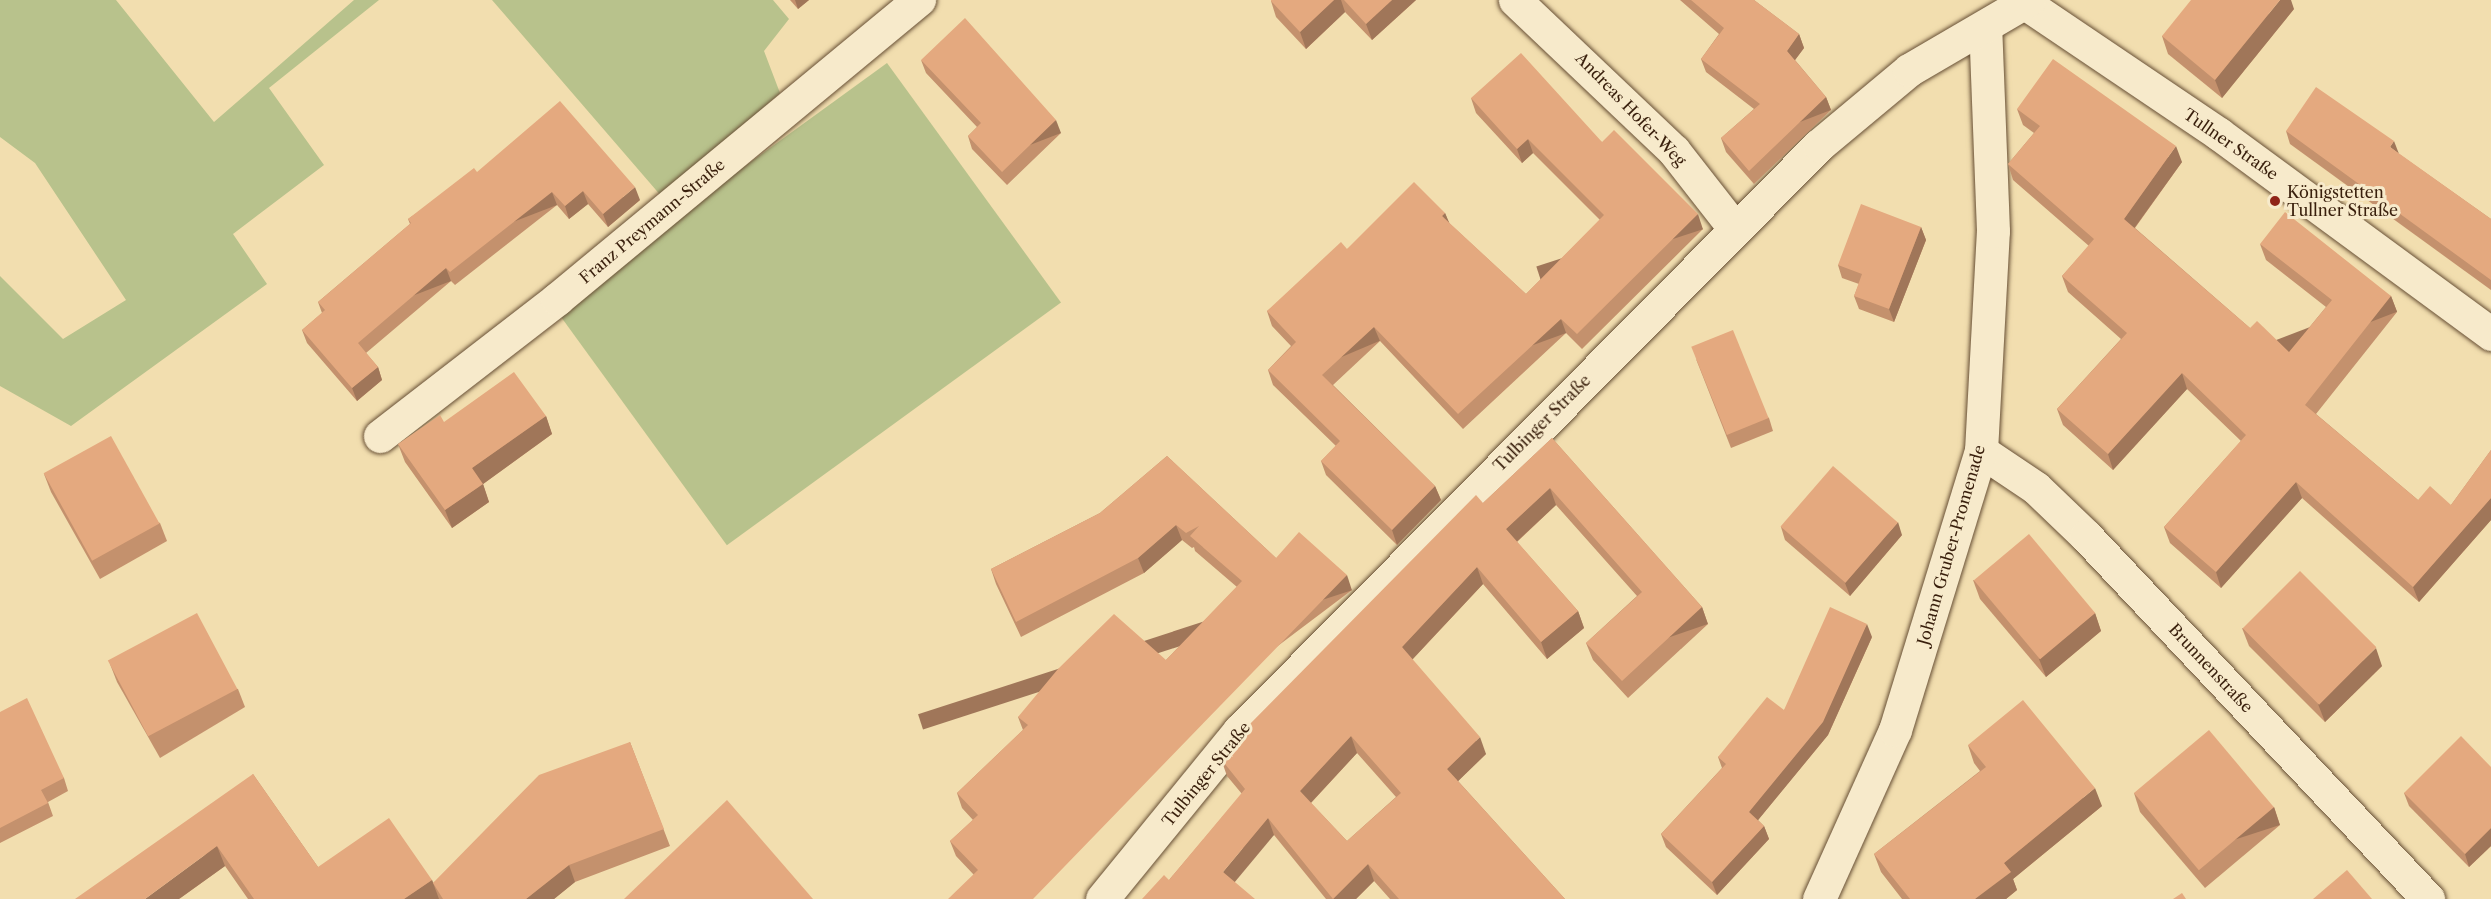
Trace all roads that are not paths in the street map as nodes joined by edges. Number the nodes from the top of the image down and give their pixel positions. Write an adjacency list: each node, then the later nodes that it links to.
1 (919, 0): 6 (street, Franz Preymann-Straße)
2 (1515, 0): 4 (street, Andreas Hofer-Weg)
3 (2008, 9): 4 (street, Tulbinger Straße); 5 (street, Tullner Straße); 7 (street, Johann Gruber-Promenade)
4 (1735, 229): 8 (street, Tulbinger Straße)
5 (2491, 334)
6 (380, 436)
7 (1981, 451): 9 (street, Johann Gruber-Promenade); 10 (street, Brunnenstraße)
8 (1102, 899)
9 (1819, 899)
10 (2428, 899)

